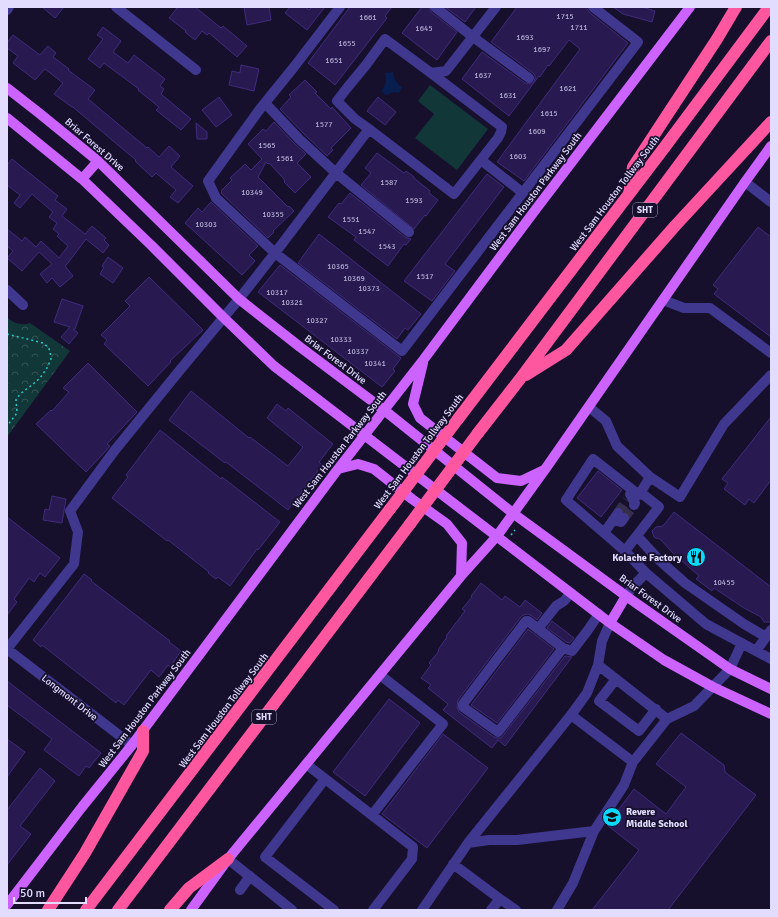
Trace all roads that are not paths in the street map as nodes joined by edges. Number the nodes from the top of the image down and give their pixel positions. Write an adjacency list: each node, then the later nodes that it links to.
1 (9, 7): 10 (street)
2 (116, 7): 13 (street)
3 (340, 7): 17 (street)
4 (435, 7): 11 (street)
5 (496, 7): 11 (street)
6 (592, 7): 27 (street)
7 (690, 7): 38 (main road, West Sam Houston Parkway South)
8 (736, 7): 28 (highway)
9 (769, 7): 28 (highway, West Sam Houston Tollway South / SHT)
10 (7, 10)
11 (473, 37): 14 (street); 15 (street)
12 (771, 41): 40 (highway, SHT)
13 (196, 70)
14 (431, 73): 20 (street); 22 (street)
15 (529, 78)
16 (7, 88): 23 (main road, Briar Forest Drive)
17 (265, 103): 24 (street); 31 (street)
18 (7, 118): 25 (main road)
19 (771, 122): 40 (highway)
20 (369, 129): 22 (street); 24 (street)
21 (771, 146): 26 (main road)
22 (481, 160): 27 (street)
23 (98, 161): 25 (main road); 33 (main road, Briar Forest Drive)
24 (336, 174): 30 (street); 31 (street)
25 (82, 179): 36 (main road)
26 (745, 182): 29 (street); 34 (main road)
27 (523, 193): 31 (street)
28 (629, 194): 96 (highway, West Sam Houston Tollway South / SHT, bridge)
29 (771, 202)
30 (409, 232)
31 (275, 253): 33 (street)
32 (7, 290): 35 (street)
33 (239, 299): 36 (street); 42 (main road, Briar Forest Drive)
34 (663, 300): 37 (street); 41 (main road)
35 (23, 305)
36 (223, 317): 43 (main road); 68 (street)
37 (771, 353)
38 (424, 359): 42 (main road, West Sam Houston Parkway South); 44 (main road)
39 (771, 375): 46 (street)
40 (520, 379): 97 (highway, SHT, bridge)
41 (589, 407): 44 (main road); 46 (street)
42 (384, 410): 43 (main road, West Sam Houston Parkway South); 48 (main road, Briar Forest Drive)
43 (365, 435): 45 (main road, West Sam Houston Parkway South); 51 (main road)
44 (546, 468): 48 (main road)
45 (338, 469): 55 (main road); 81 (main road, West Sam Houston Parkway South)
46 (650, 477): 47 (street)
47 (633, 496): 50 (street); 52 (street)
48 (514, 514): 51 (main road); 57 (main road, Briar Forest Drive)
49 (618, 517): 50 (street)
50 (604, 533): 53 (street)
51 (496, 536): 55 (main road); 56 (main road)
52 (637, 536): 53 (street); 64 (street)
53 (625, 551): 54 (street)
54 (646, 573): 57 (street); 66 (street)
55 (461, 576): 73 (main road)
56 (571, 593): 58 (street); 59 (main road)
57 (626, 596): 62 (main road); 72 (main road, Briar Forest Drive)
58 (564, 601): 60 (street); 63 (street)
59 (599, 614): 61 (street); 62 (main road)
60 (552, 621)
61 (592, 623): 65 (street); 67 (street)
62 (610, 623): 71 (street); 75 (main road)
63 (538, 629): 67 (street); 67 (street)
64 (769, 634): 69 (street)
65 (575, 638)
66 (742, 643): 69 (street); 72 (street)
67 (563, 648)
68 (7, 649): 82 (street, Longmont Drive)
69 (756, 651): 70 (street)
70 (771, 659)
71 (598, 665): 74 (street); 79 (street)
72 (730, 669): 75 (street); 76 (main road, Briar Forest Drive)
73 (380, 675): 84 (main road); 86 (street)
74 (616, 679): 77 (street); 77 (street)
75 (713, 687): 78 (main road); 80 (street)
76 (771, 689)
77 (656, 709): 80 (street)
78 (771, 714)
79 (571, 715): 83 (street); 88 (street)
80 (668, 719): 83 (street)
81 (143, 731): 82 (main road, West Sam Houston Parkway South); 95 (highway)
82 (132, 745): 94 (main road, West Sam Houston Parkway South)
83 (633, 762): 87 (street)
84 (306, 764): 85 (street); 89 (main road)
85 (325, 779): 86 (street); 101 (street)
86 (372, 815): 102 (street)
87 (594, 832): 88 (street); 106 (street)
88 (468, 843): 90 (street)
89 (228, 859): 91 (street); 98 (highway); 99 (main road)
90 (453, 864): 93 (street); 103 (street)
91 (250, 876): 92 (street); 100 (street)
92 (240, 890)
93 (500, 899): 104 (street); 105 (street)
94 (7, 905)
95 (48, 910)
96 (86, 910)
97 (118, 910)
98 (170, 910)
99 (191, 910)
100 (292, 910)
101 (334, 910)
102 (373, 910)
103 (422, 910)
104 (491, 910)
105 (516, 910)
106 (557, 910)

